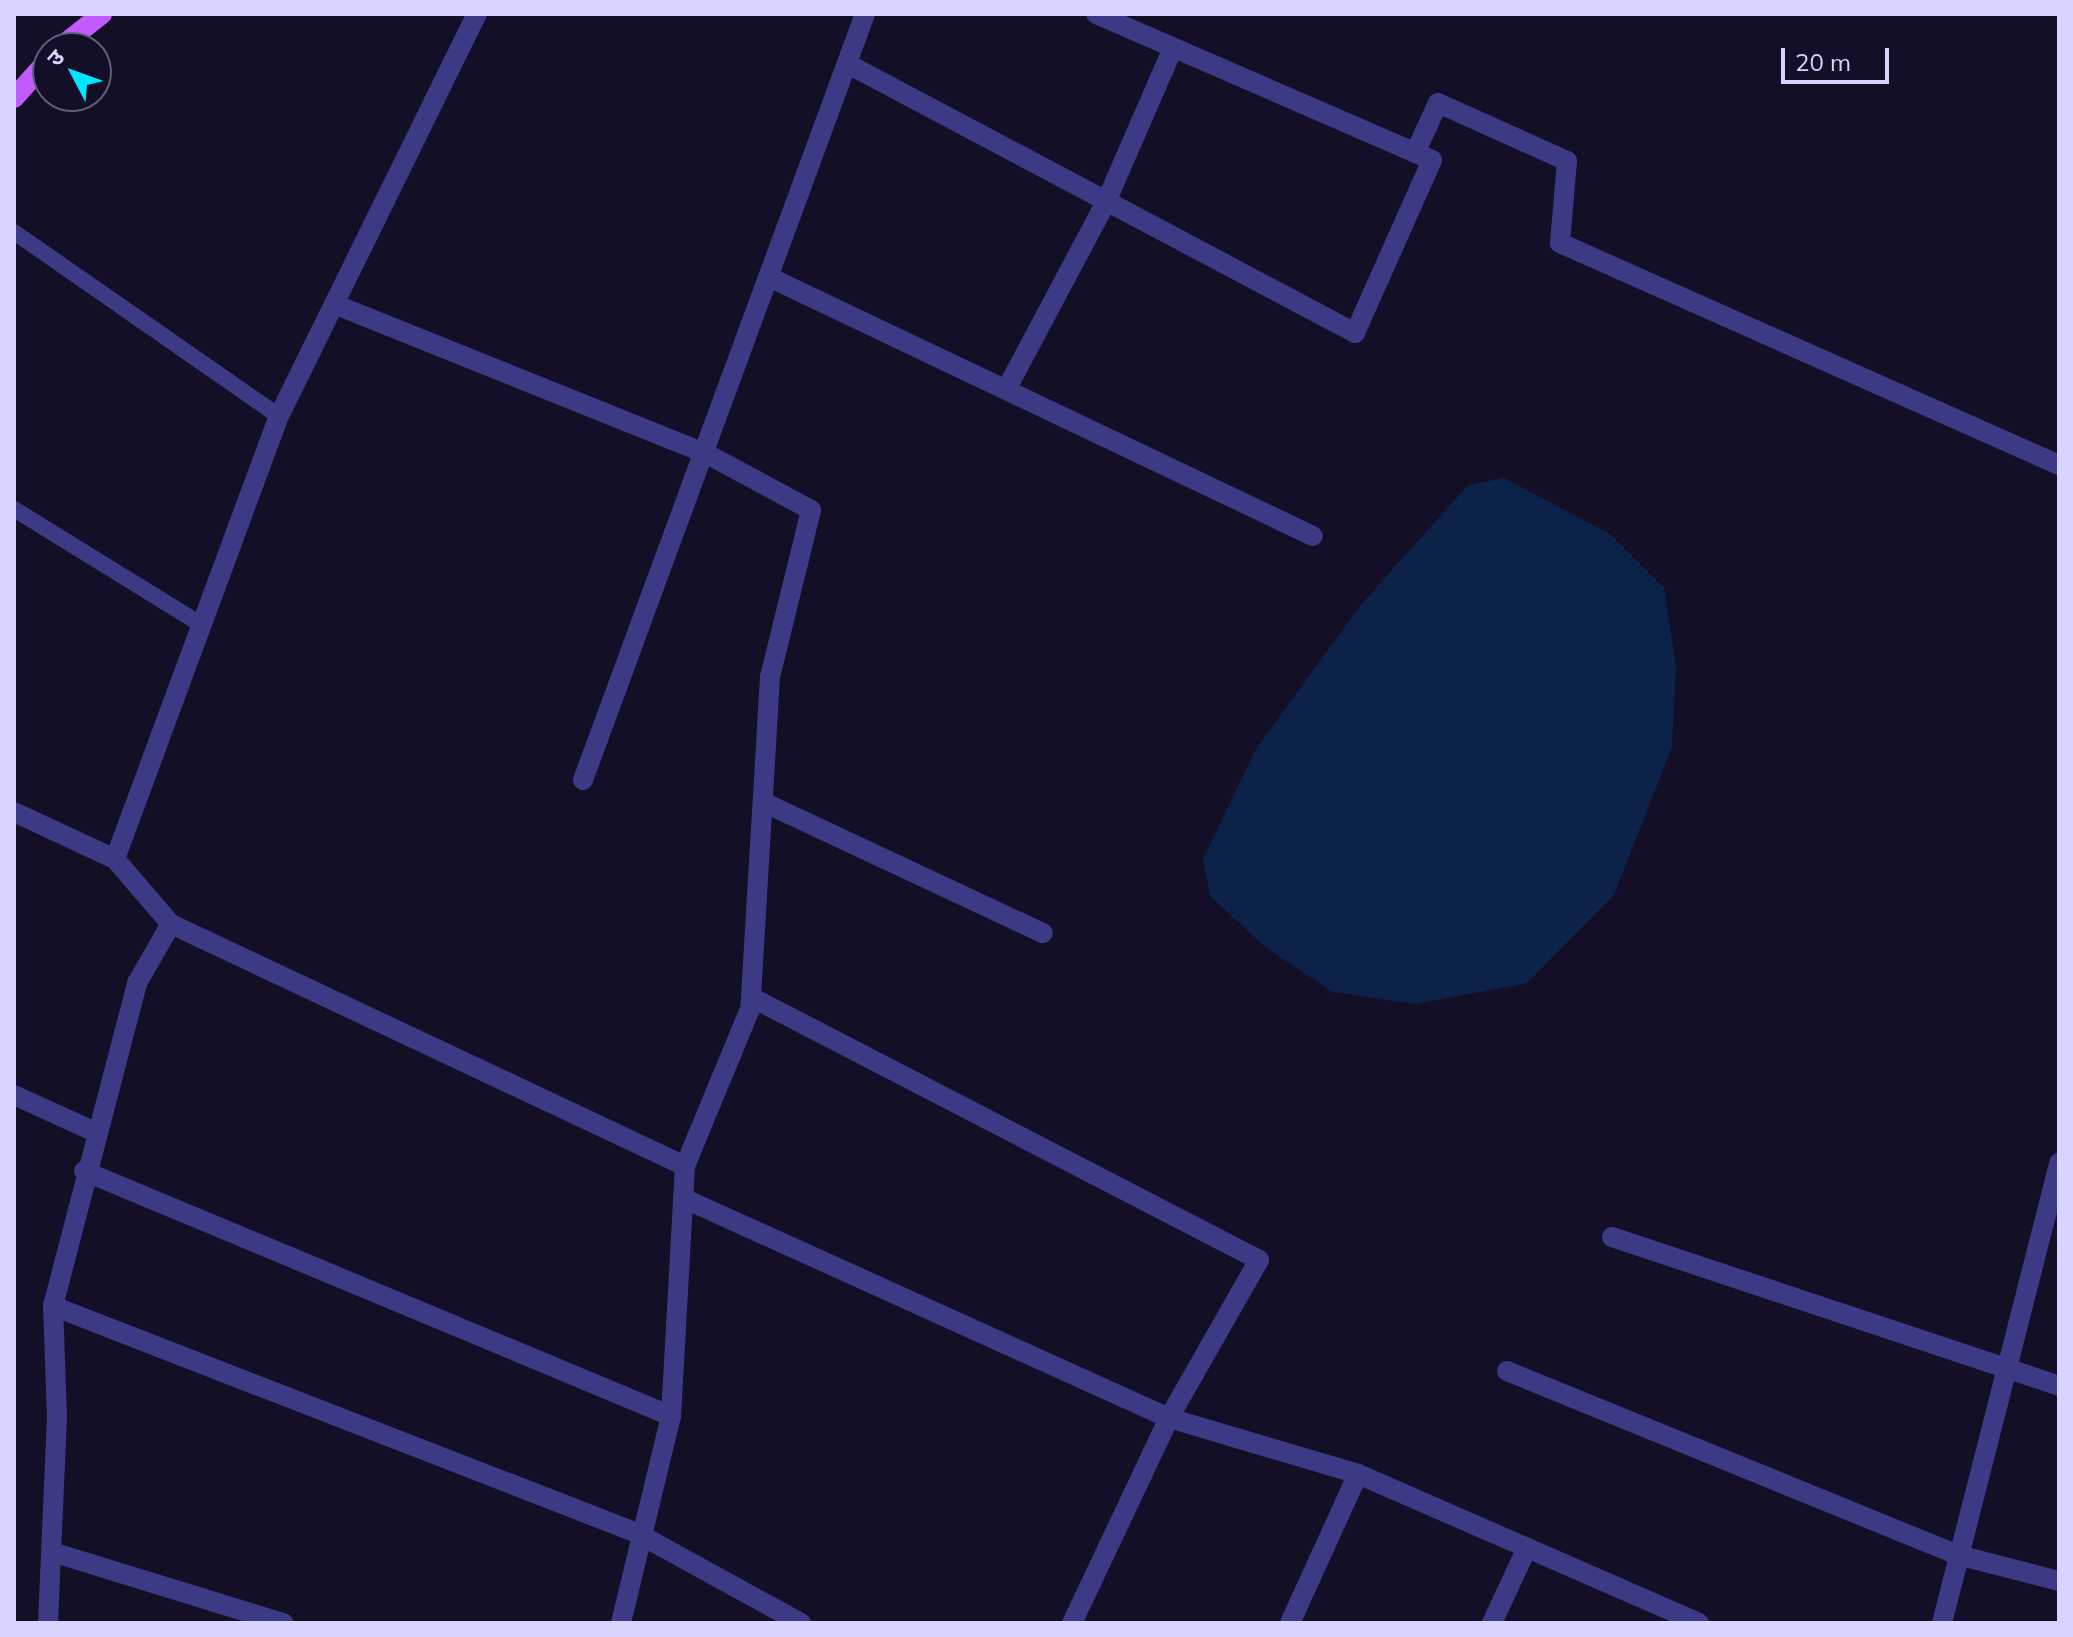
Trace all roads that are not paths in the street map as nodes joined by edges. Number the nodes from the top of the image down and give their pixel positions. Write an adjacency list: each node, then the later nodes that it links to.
1 (102, 14): 5 (main road)
2 (477, 14): 14 (street)
3 (865, 14): 7 (street)
4 (1096, 14): 6 (street)
5 (79, 32)
6 (1173, 48): 10 (street); 11 (street)
7 (848, 64): 11 (street); 13 (street)
8 (32, 78): 9 (main road)
9 (14, 98)
10 (1415, 153): 11 (street); 18 (street)
11 (1106, 202): 15 (street)
12 (14, 232): 16 (lane)
13 (771, 278): 15 (street); 17 (street)
14 (334, 304): 16 (street); 17 (street)
15 (1006, 390): 20 (street)
16 (279, 416): 21 (street)
17 (707, 454): 22 (street); 23 (street)
18 (2059, 465)
19 (14, 509): 21 (lane)
20 (1313, 536)
21 (202, 625): 25 (street)
22 (583, 780)
23 (763, 802): 27 (street); 28 (street)
24 (14, 812): 25 (street)
25 (115, 859): 26 (street)
26 (171, 924): 30 (street); 32 (street)
27 (1043, 933)
28 (751, 997): 32 (street); 41 (street)
29 (14, 1095): 30 (street)
30 (93, 1131): 33 (street)
31 (2059, 1163): 38 (street)
32 (685, 1166): 34 (street)
33 (84, 1171): 36 (street); 40 (street)
34 (683, 1198): 40 (street); 41 (street)
35 (1612, 1237): 38 (street)
36 (53, 1306): 43 (street); 45 (street)
37 (1507, 1371): 46 (street)
38 (2003, 1372): 39 (street); 46 (street)
39 (2059, 1386)
40 (671, 1416): 43 (street)
41 (1169, 1418): 42 (street); 52 (street)
42 (1358, 1474): 44 (street); 53 (street)
43 (637, 1533): 50 (street); 51 (street)
44 (1527, 1548): 54 (street); 55 (street)
45 (52, 1552): 48 (street); 49 (street)
46 (1958, 1555): 47 (street); 56 (street)
47 (2059, 1581)
48 (48, 1623)
49 (283, 1623)
50 (621, 1623)
51 (801, 1623)
52 (1072, 1623)
53 (1290, 1623)
54 (1492, 1623)
55 (1699, 1623)
56 (1942, 1623)

